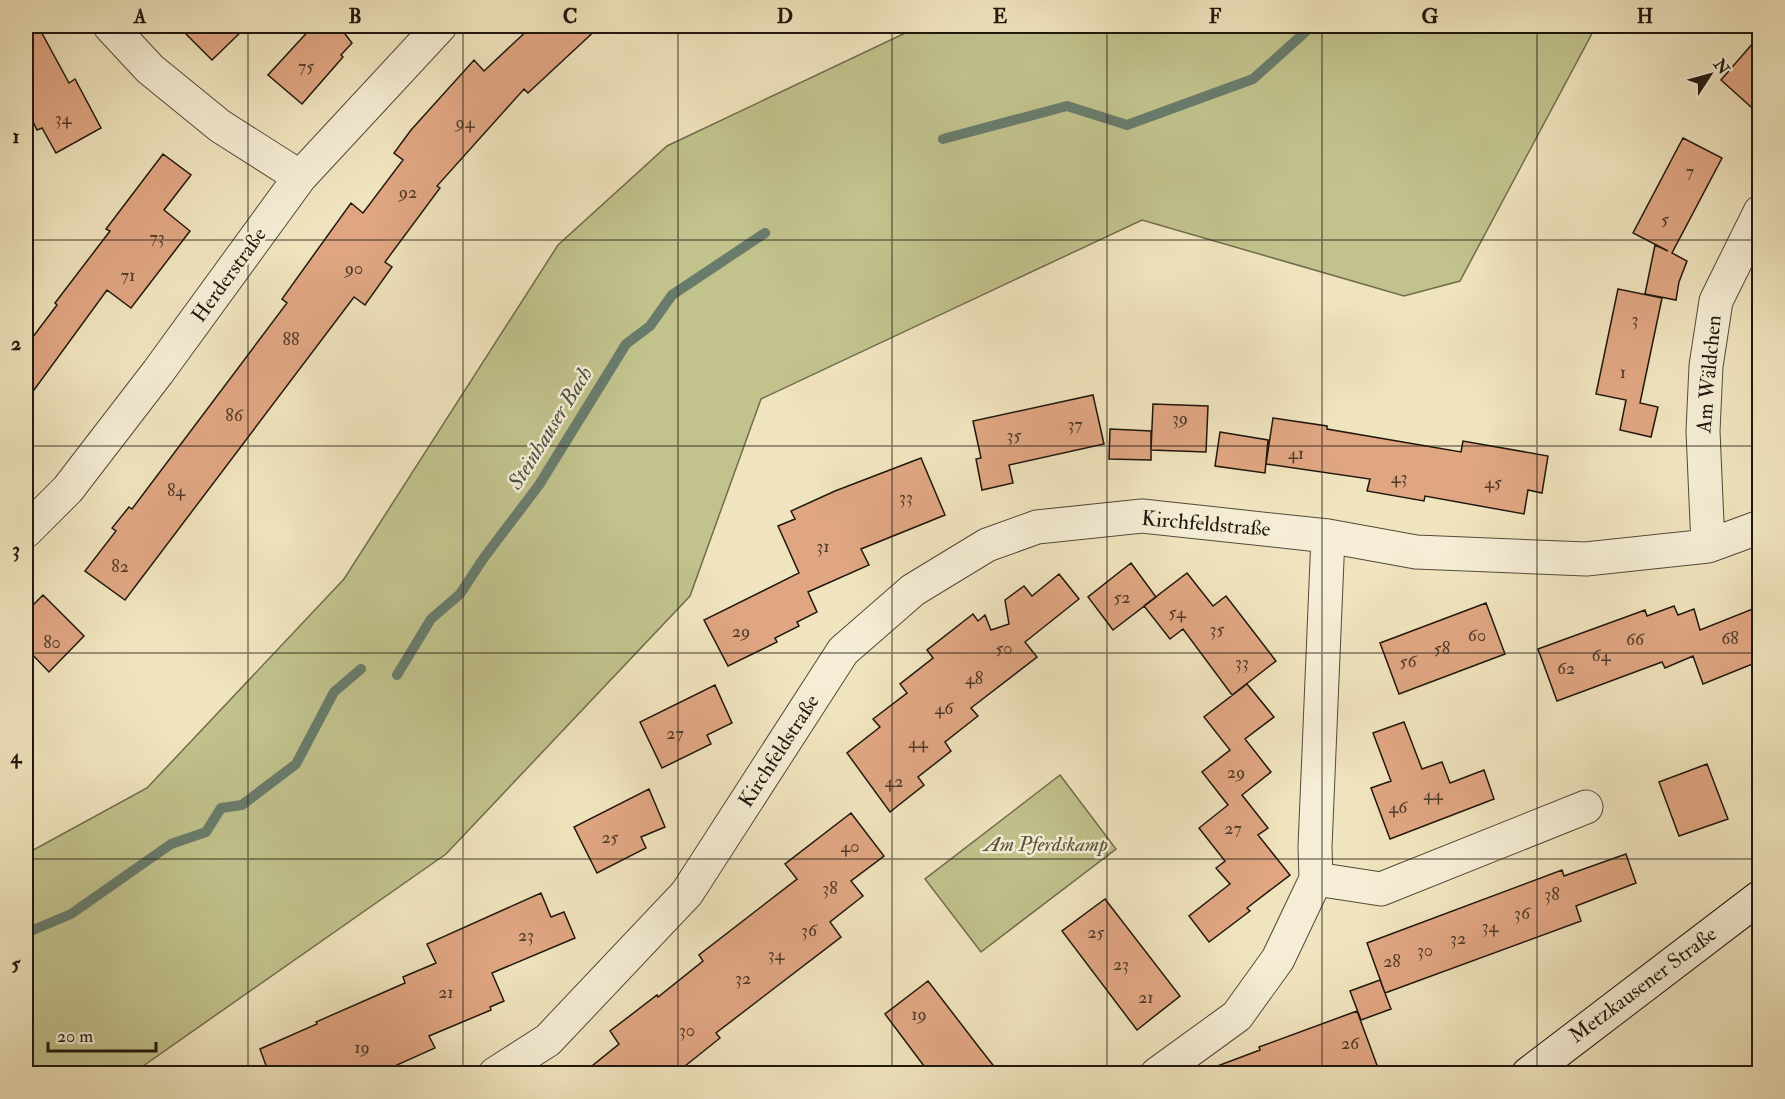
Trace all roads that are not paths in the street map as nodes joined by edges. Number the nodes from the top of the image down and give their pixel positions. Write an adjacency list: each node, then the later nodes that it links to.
1 (110, 26): 3 (street)
2 (440, 26): 3 (street, Herderstraße)
3 (300, 177): 6 (street, Herderstraße)
4 (1760, 212): 8 (street, Am Wäldchen)
5 (1760, 527): 8 (street, Kirchfeldstraße)
6 (26, 531)
7 (1328, 536): 8 (street, Kirchfeldstraße); 10 (street); 12 (street, Kirchfeldstraße)
8 (1708, 546)
9 (1586, 807): 10 (street)
10 (1316, 879): 13 (street)
11 (1760, 897): 14 (street, Metzkausener Straße)
12 (495, 1074)
13 (1157, 1074)
14 (1528, 1074)

